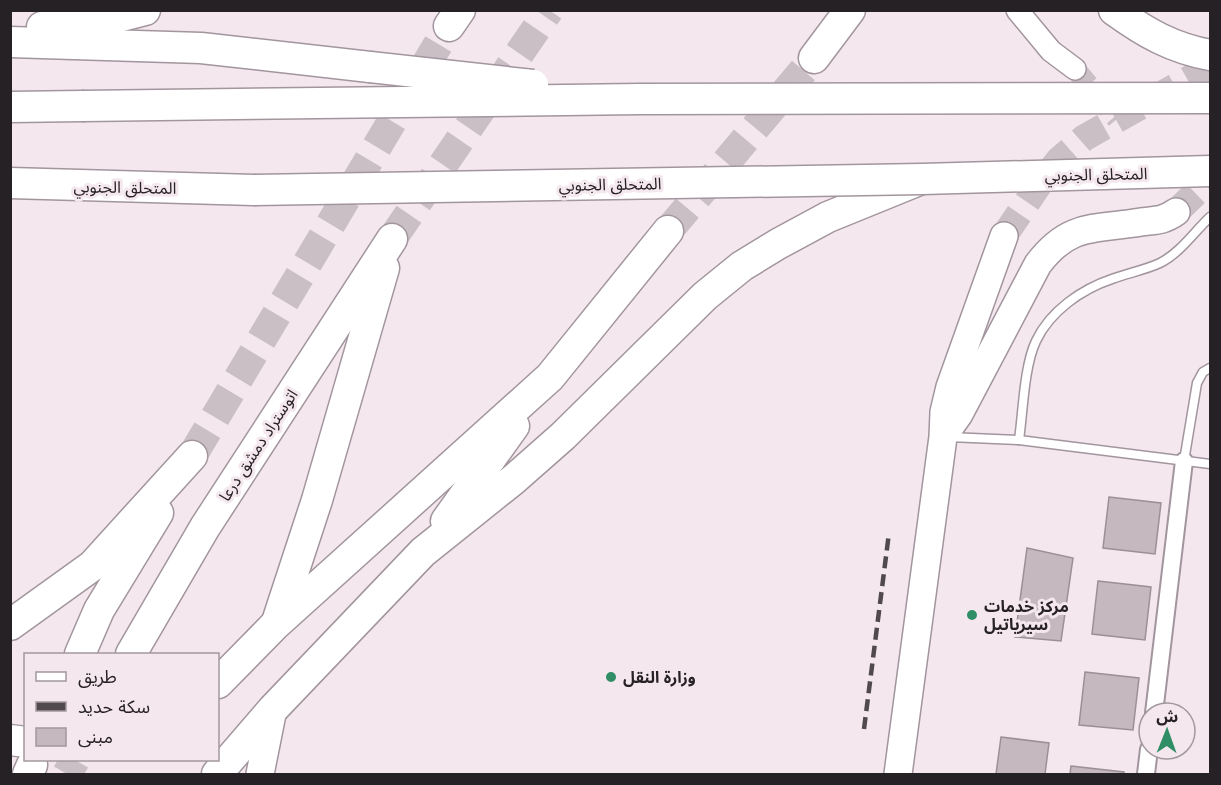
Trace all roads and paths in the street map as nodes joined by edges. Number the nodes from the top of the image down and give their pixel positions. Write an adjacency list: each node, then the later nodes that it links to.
1 (145, 10): 5 (highway)
2 (850, 10): 8 (highway)
3 (1017, 10): 9 (street)
4 (1114, 10): 7 (highway)
5 (10, 31)
6 (10, 42): 11 (highway, bridge)
7 (1210, 55)
8 (814, 58)
9 (1075, 69)
10 (1210, 98): 11 (highway, bridge)
11 (640, 99): 12 (highway, bridge)
12 (10, 107)
13 (1210, 171): 14 (highway, المتحلق الجنوبي, bridge)
14 (922, 178): 16 (highway, المتحلق الجنوبي, bridge); 28 (highway)
15 (10, 183): 16 (highway, المتحلق الجنوبي)
16 (86, 187): 17 (highway)
17 (10, 201)
18 (1176, 212): 24 (main road)
19 (1210, 217): 25 (lane)
20 (668, 231): 23 (highway)
21 (1004, 236): 24 (main road)
22 (1210, 368): 26 (lane)
23 (550, 377): 28 (highway); 29 (highway)
24 (943, 437): 25 (lane); 40 (main road)
25 (1019, 440): 26 (lane)
26 (1185, 461): 27 (lane); 34 (street)
27 (1210, 464)
28 (423, 552): 35 (highway)
29 (276, 624): 32 (highway, اتوستراد دمشق درعا); 33 (highway)
30 (10, 626): 31 (highway)
31 (80, 653)
32 (132, 653)
33 (219, 682)
34 (1155, 701)
35 (273, 709): 38 (highway); 39 (main road)
36 (10, 740): 37 (highway)
37 (24, 755)
38 (217, 774)
39 (260, 774)
40 (898, 774)

